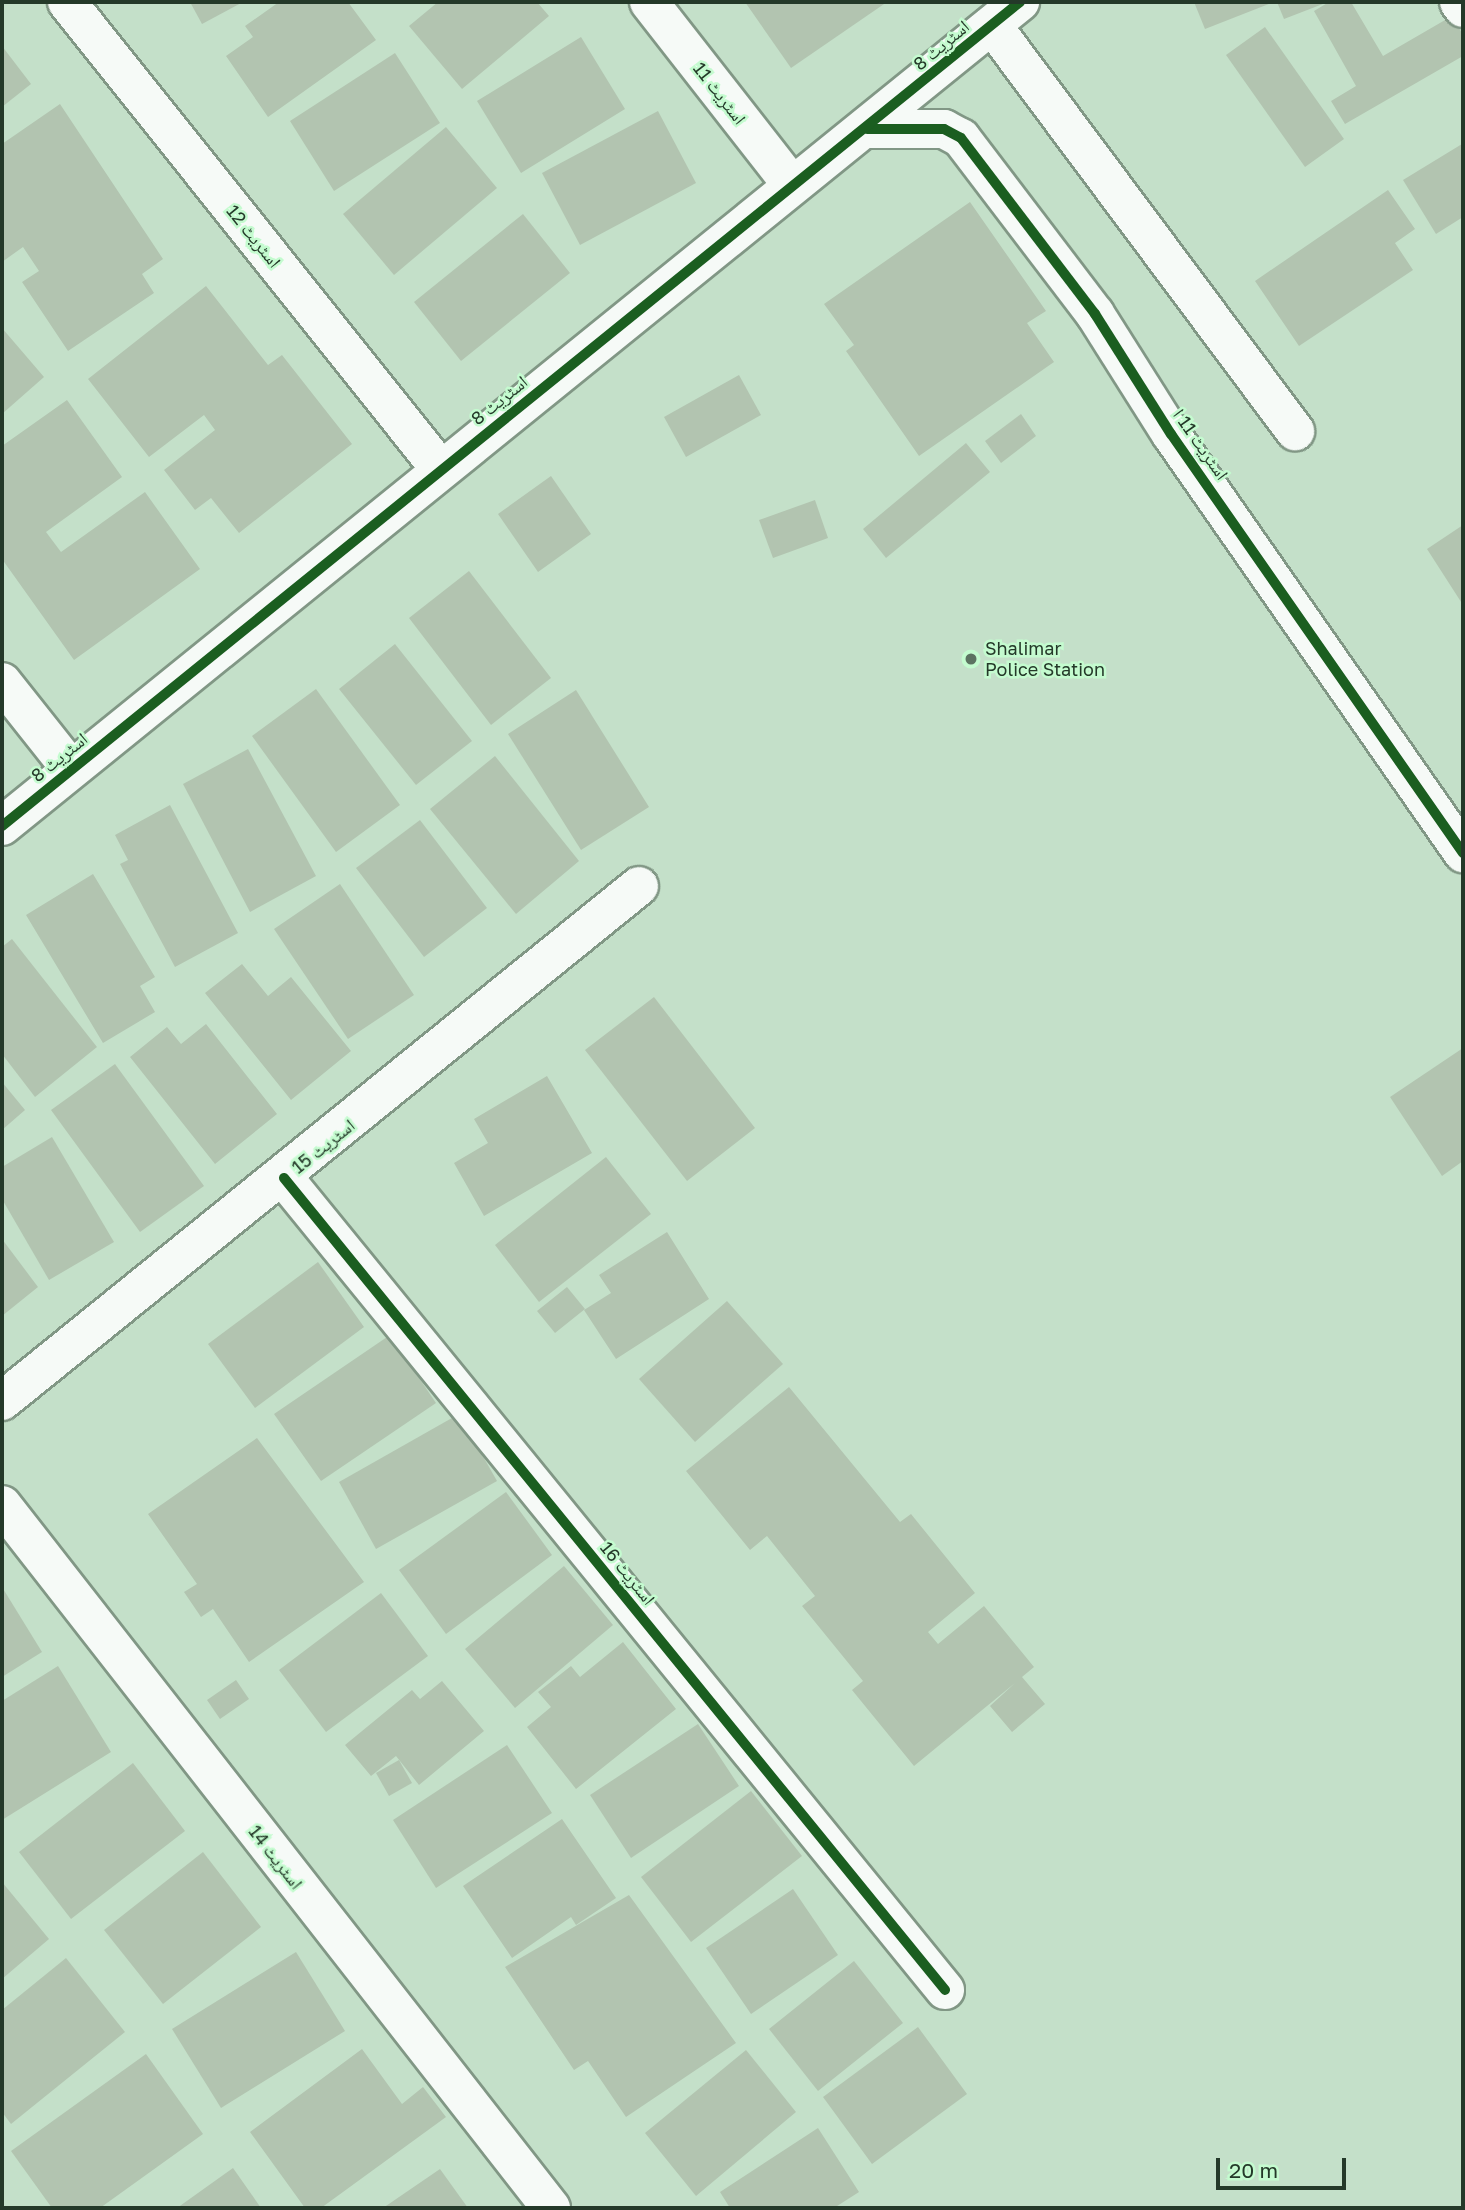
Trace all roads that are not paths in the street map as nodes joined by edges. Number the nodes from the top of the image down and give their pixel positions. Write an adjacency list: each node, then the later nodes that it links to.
1 (66, 2): 9 (street, اسٹریٹ 12)
2 (649, 2): 7 (street, اسٹریٹ 11)
3 (1459, 2): 4 (street)
4 (1463, 8)
5 (1006, 13): 6 (street, اسٹریٹ 8); 8 (street)
6 (867, 129): 7 (street, اسٹریٹ 8); 13 (street, اسٹریٹ 11 ا)
7 (791, 184): 9 (street, اسٹریٹ 8)
8 (1295, 431)
9 (441, 470): 11 (street, اسٹریٹ 8)
10 (2, 681): 11 (street)
11 (71, 769): 12 (street, اسٹریٹ 8)
12 (2, 826)
13 (1463, 853)
14 (639, 886): 15 (street, اسٹریٹ 15)
15 (284, 1178): 16 (street, اسٹریٹ 15); 18 (street, اسٹریٹ 16)
16 (2, 1401)
17 (2, 1505): 19 (street, اسٹریٹ 14)
18 (945, 1990)
19 (551, 2208)

